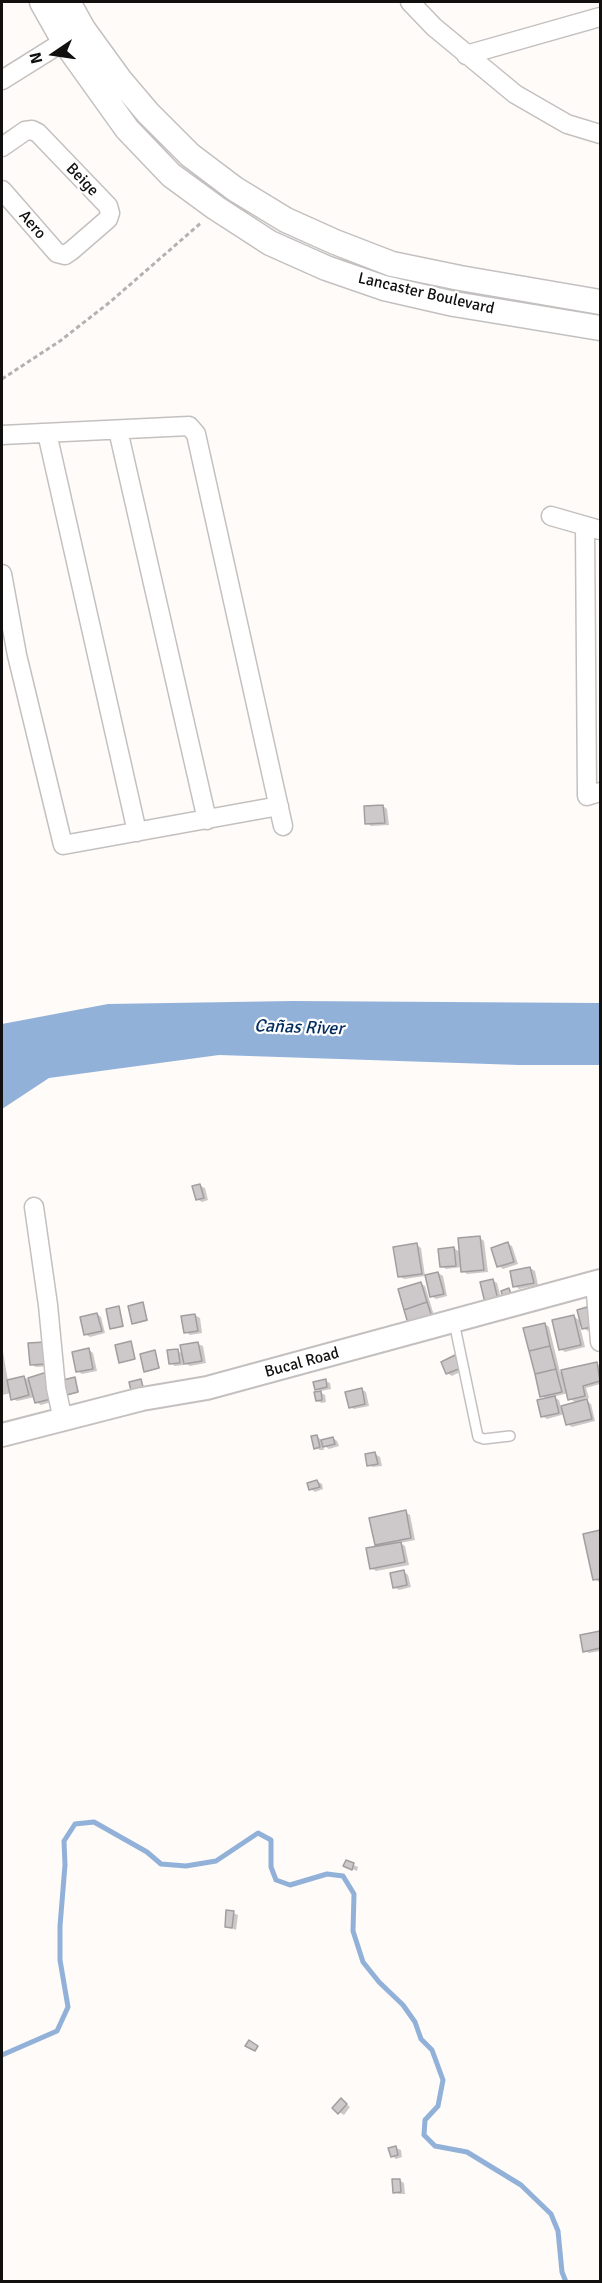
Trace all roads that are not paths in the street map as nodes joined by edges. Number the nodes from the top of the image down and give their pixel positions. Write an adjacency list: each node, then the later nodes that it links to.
1 (42, 2): 5 (main road, Lancaster Boulevard)
2 (68, 2): 5 (main road, Lancaster Boulevard)
3 (410, 2): 6 (street)
4 (600, 17): 6 (street)
5 (73, 35): 7 (street); 12 (main road, Lancaster Boulevard); 13 (main road, Lancaster Boulevard)
6 (466, 55): 8 (street)
7 (2, 80)
8 (600, 134)
9 (2, 147): 11 (street, Beige)
10 (2, 190): 11 (street, Aero)
11 (65, 255)
12 (600, 302)
13 (600, 328)
14 (118, 429): 15 (street); 22 (street); 23 (street)
15 (47, 433): 16 (street); 25 (street)
16 (2, 435)
17 (551, 516): 18 (street)
18 (593, 528): 21 (street)
19 (2, 574): 20 (street)
20 (9, 657): 25 (street)
21 (600, 792)
22 (279, 806): 23 (street); 24 (street)
23 (207, 820): 25 (street)
24 (283, 826)
25 (136, 832)
26 (34, 1207): 30 (street)
27 (598, 1282): 28 (street, Bucal Road); 29 (street)
28 (454, 1322): 30 (street, Bucal Road); 32 (lane)
29 (600, 1342)
30 (63, 1420): 31 (street, Bucal Road)
31 (2, 1435)
32 (510, 1436)

